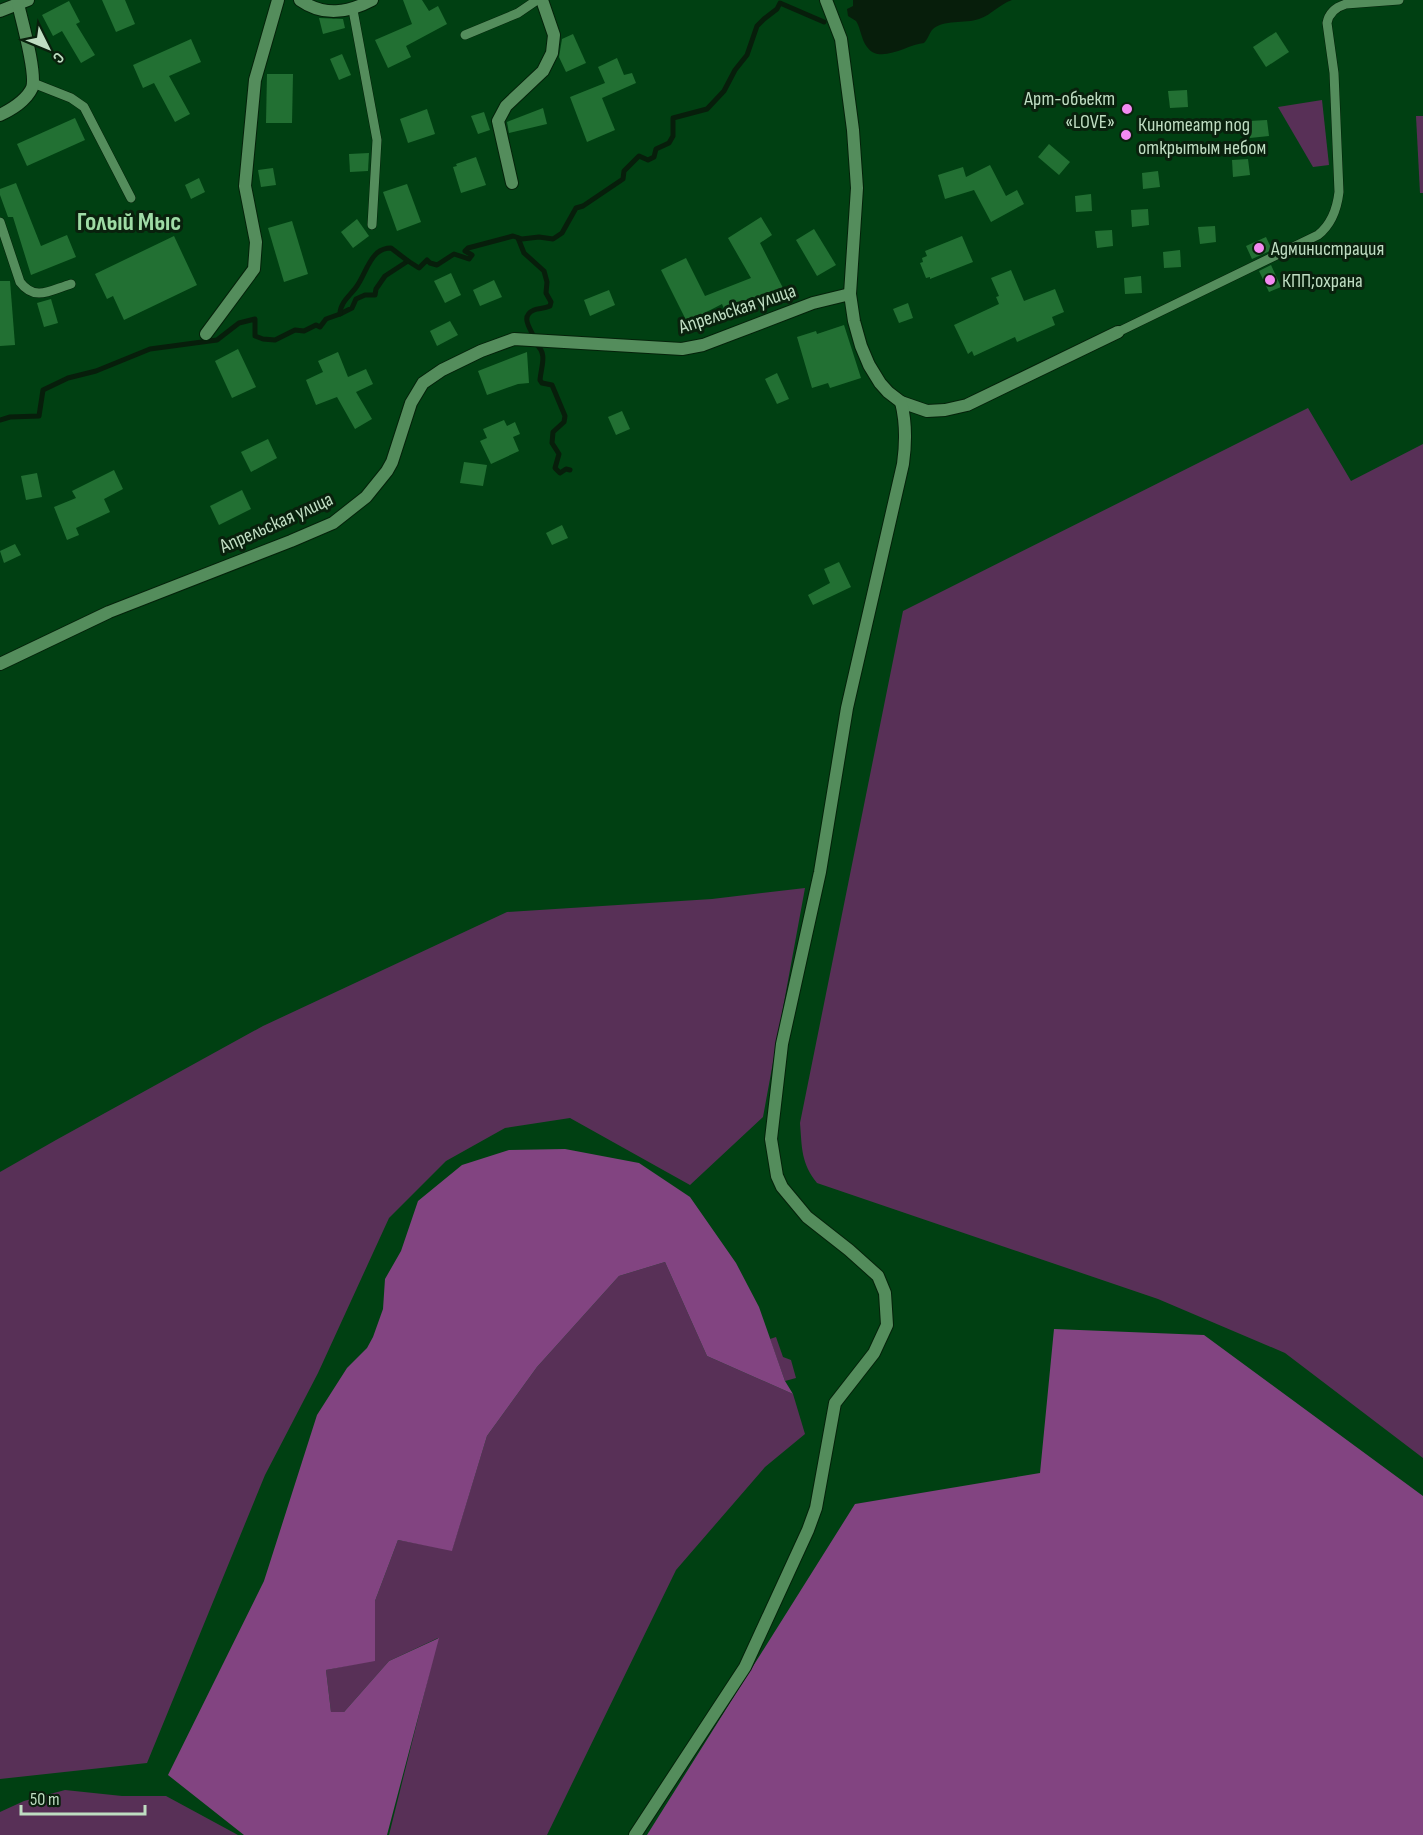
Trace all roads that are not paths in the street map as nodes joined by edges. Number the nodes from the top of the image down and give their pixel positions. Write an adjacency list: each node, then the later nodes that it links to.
1 (278, 0): 21 (street)
2 (300, 0): 9 (street)
3 (372, 0): 9 (street)
4 (537, 0): 11 (lane)
5 (542, 0): 14 (street)
6 (826, 0): 19 (street)
7 (1399, 0): 20 (lane)
8 (23, 2): 10 (street); 12 (street)
9 (353, 10): 17 (lane)
10 (0, 11)
11 (465, 35)
12 (33, 83): 13 (street); 15 (lane)
13 (0, 115)
14 (512, 183)
15 (131, 198)
16 (0, 222): 18 (lane)
17 (372, 225)
18 (71, 284)
19 (850, 294): 22 (street); 23 (street, Апрельская улица)
20 (1118, 332): 22 (street)
21 (206, 334)
22 (901, 402): 24 (street)
23 (0, 664)
24 (635, 1835)

